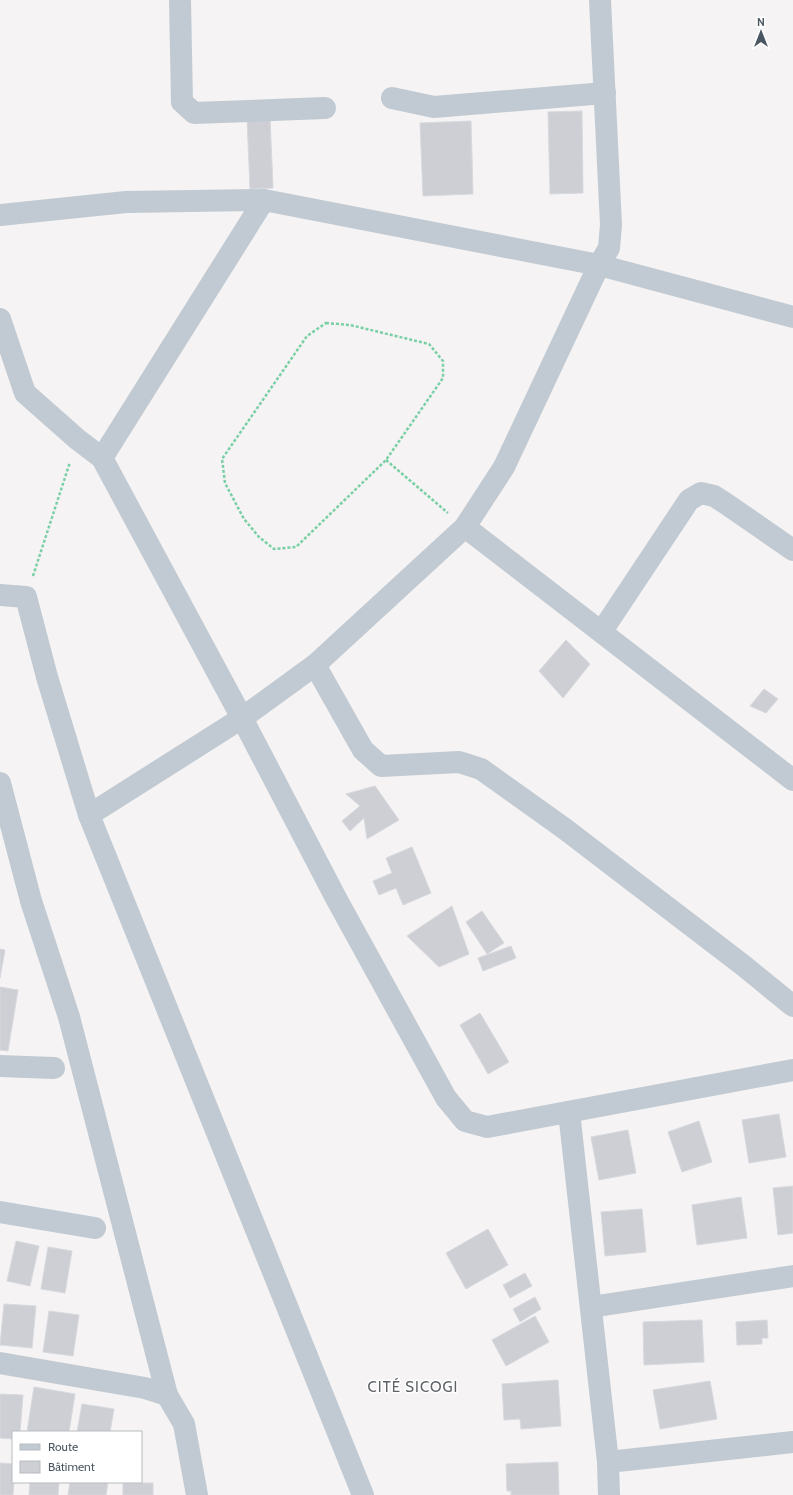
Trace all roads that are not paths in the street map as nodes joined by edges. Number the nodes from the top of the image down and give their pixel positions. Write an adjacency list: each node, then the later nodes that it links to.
1 (180, 0): 5 (street)
2 (600, 0): 3 (street)
3 (605, 93): 4 (street); 8 (street)
4 (392, 98)
5 (325, 108)
6 (264, 200): 7 (street); 8 (street); 11 (street)
7 (0, 215)
8 (599, 265): 9 (street); 12 (street)
9 (793, 317)
10 (0, 319): 11 (street)
11 (102, 458): 17 (street)
12 (465, 527): 15 (street); 16 (street)
13 (793, 550): 15 (street)
14 (0, 595): 20 (street)
15 (602, 631): 18 (street)
16 (315, 665): 17 (street); 21 (street)
17 (242, 718): 20 (street); 25 (street)
18 (793, 780)
19 (0, 783): 31 (street)
20 (90, 815): 35 (street)
21 (793, 1006)
22 (0, 1066): 23 (street)
23 (54, 1068)
24 (793, 1070): 25 (street)
25 (569, 1112): 29 (street)
26 (0, 1212): 27 (street)
27 (95, 1228)
28 (793, 1276): 29 (street)
29 (591, 1307): 33 (street)
30 (0, 1363): 31 (street)
31 (167, 1395): 34 (street)
32 (793, 1442): 33 (street)
33 (608, 1462): 36 (street)
34 (197, 1495)
35 (363, 1495)
36 (610, 1495)

